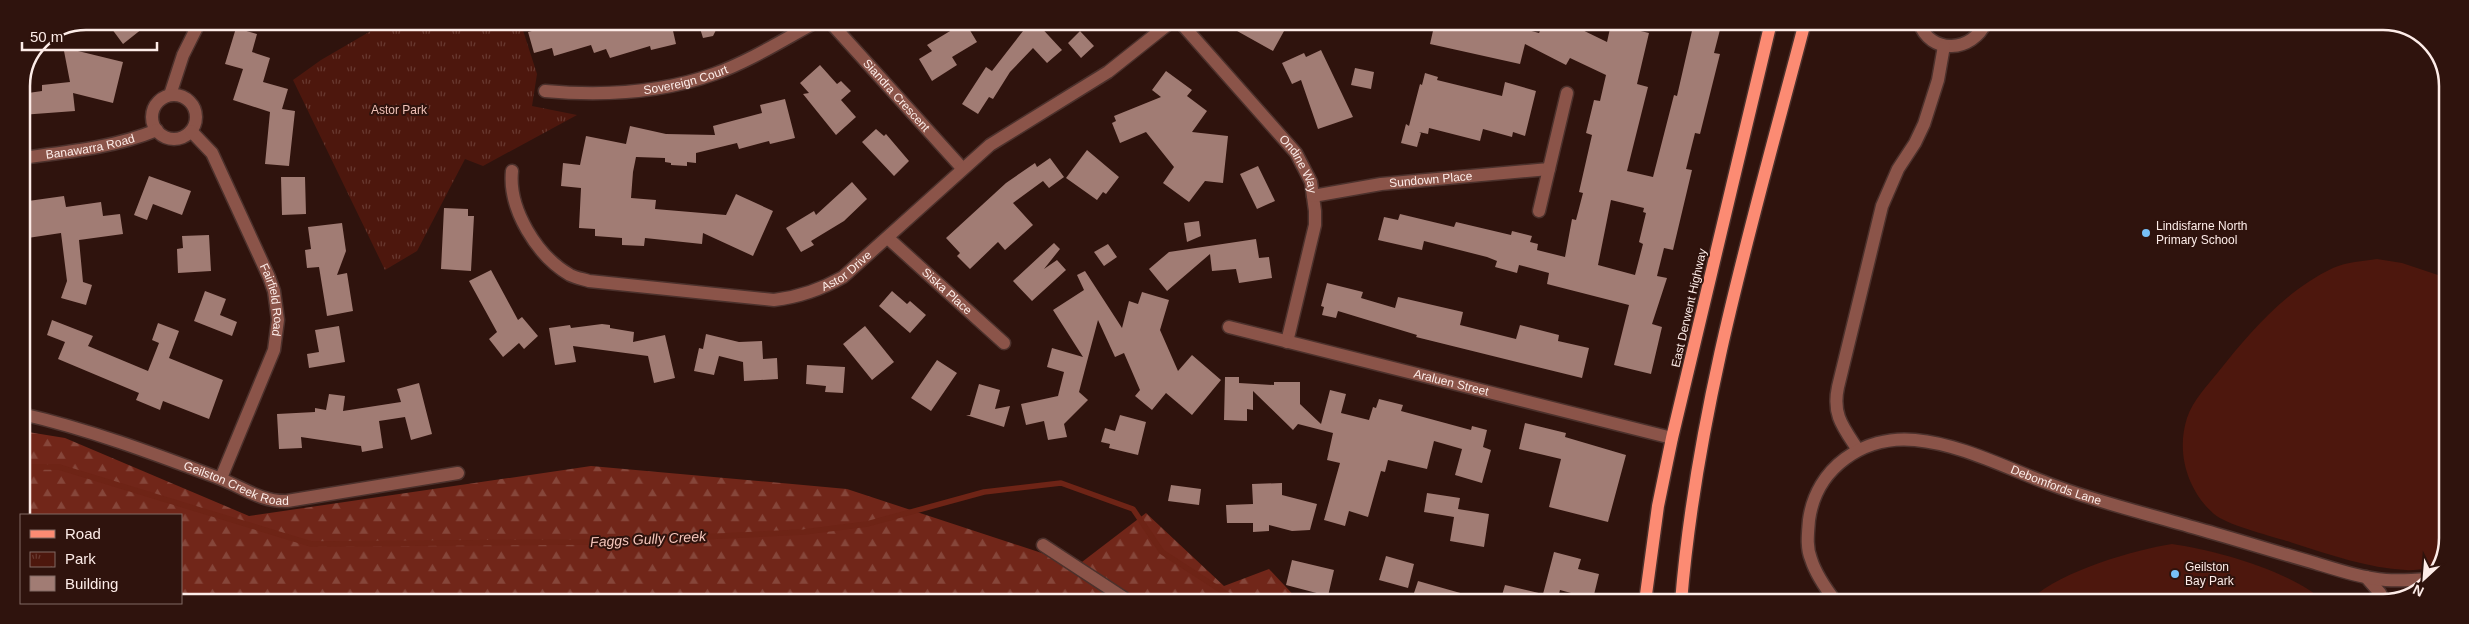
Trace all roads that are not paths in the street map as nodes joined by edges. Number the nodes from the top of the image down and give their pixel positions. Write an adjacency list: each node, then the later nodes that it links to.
1 (196, 30): 13 (street)
2 (801, 30): 11 (street, Sovereign Court)
3 (837, 30): 17 (street, Siandra Crescent)
4 (1161, 30): 17 (street, Astor Drive)
5 (1187, 30): 20 (street, Ondine Way)
6 (1769, 30): 27 (main road, East Derwent Highway)
7 (1802, 30): 36 (main road)
8 (1922, 30): 10 (street)
9 (1982, 30): 10 (street)
10 (1944, 46): 28 (street)
11 (545, 91)
12 (1567, 93): 18 (street)
13 (170, 95): 14 (street); 15 (street)
14 (156, 130): 15 (street); 16 (street, Banawarra Road)
15 (191, 131): 30 (street, Fairfield Road)
16 (30, 157)
17 (962, 168): 22 (street, Astor Drive)
18 (1549, 169): 20 (street, Sundown Place); 21 (street)
19 (512, 171): 22 (street, Astor Drive)
20 (1314, 196): 24 (street, Ondine Way)
21 (1539, 211)
22 (889, 239): 25 (street, Siska Place)
23 (1229, 327): 24 (street, Araluen Street)
24 (1287, 342): 27 (street, Araluen Street)
25 (1004, 343)
26 (30, 416): 30 (street, Geilston Creek Road)
27 (1672, 438): 35 (main road, East Derwent Highway)
28 (1858, 450): 32 (street, Debomfords Lane); 37 (street, Debomfords Lane)
29 (458, 473): 30 (street, Geilston Creek Road)
30 (221, 478)
31 (1043, 546): 34 (street)
32 (2366, 577): 33 (street, Debomfords Lane); 38 (street)
33 (2421, 578)
34 (1118, 594)
35 (1646, 594)
36 (1683, 594)
37 (1830, 594)
38 (2380, 594)

